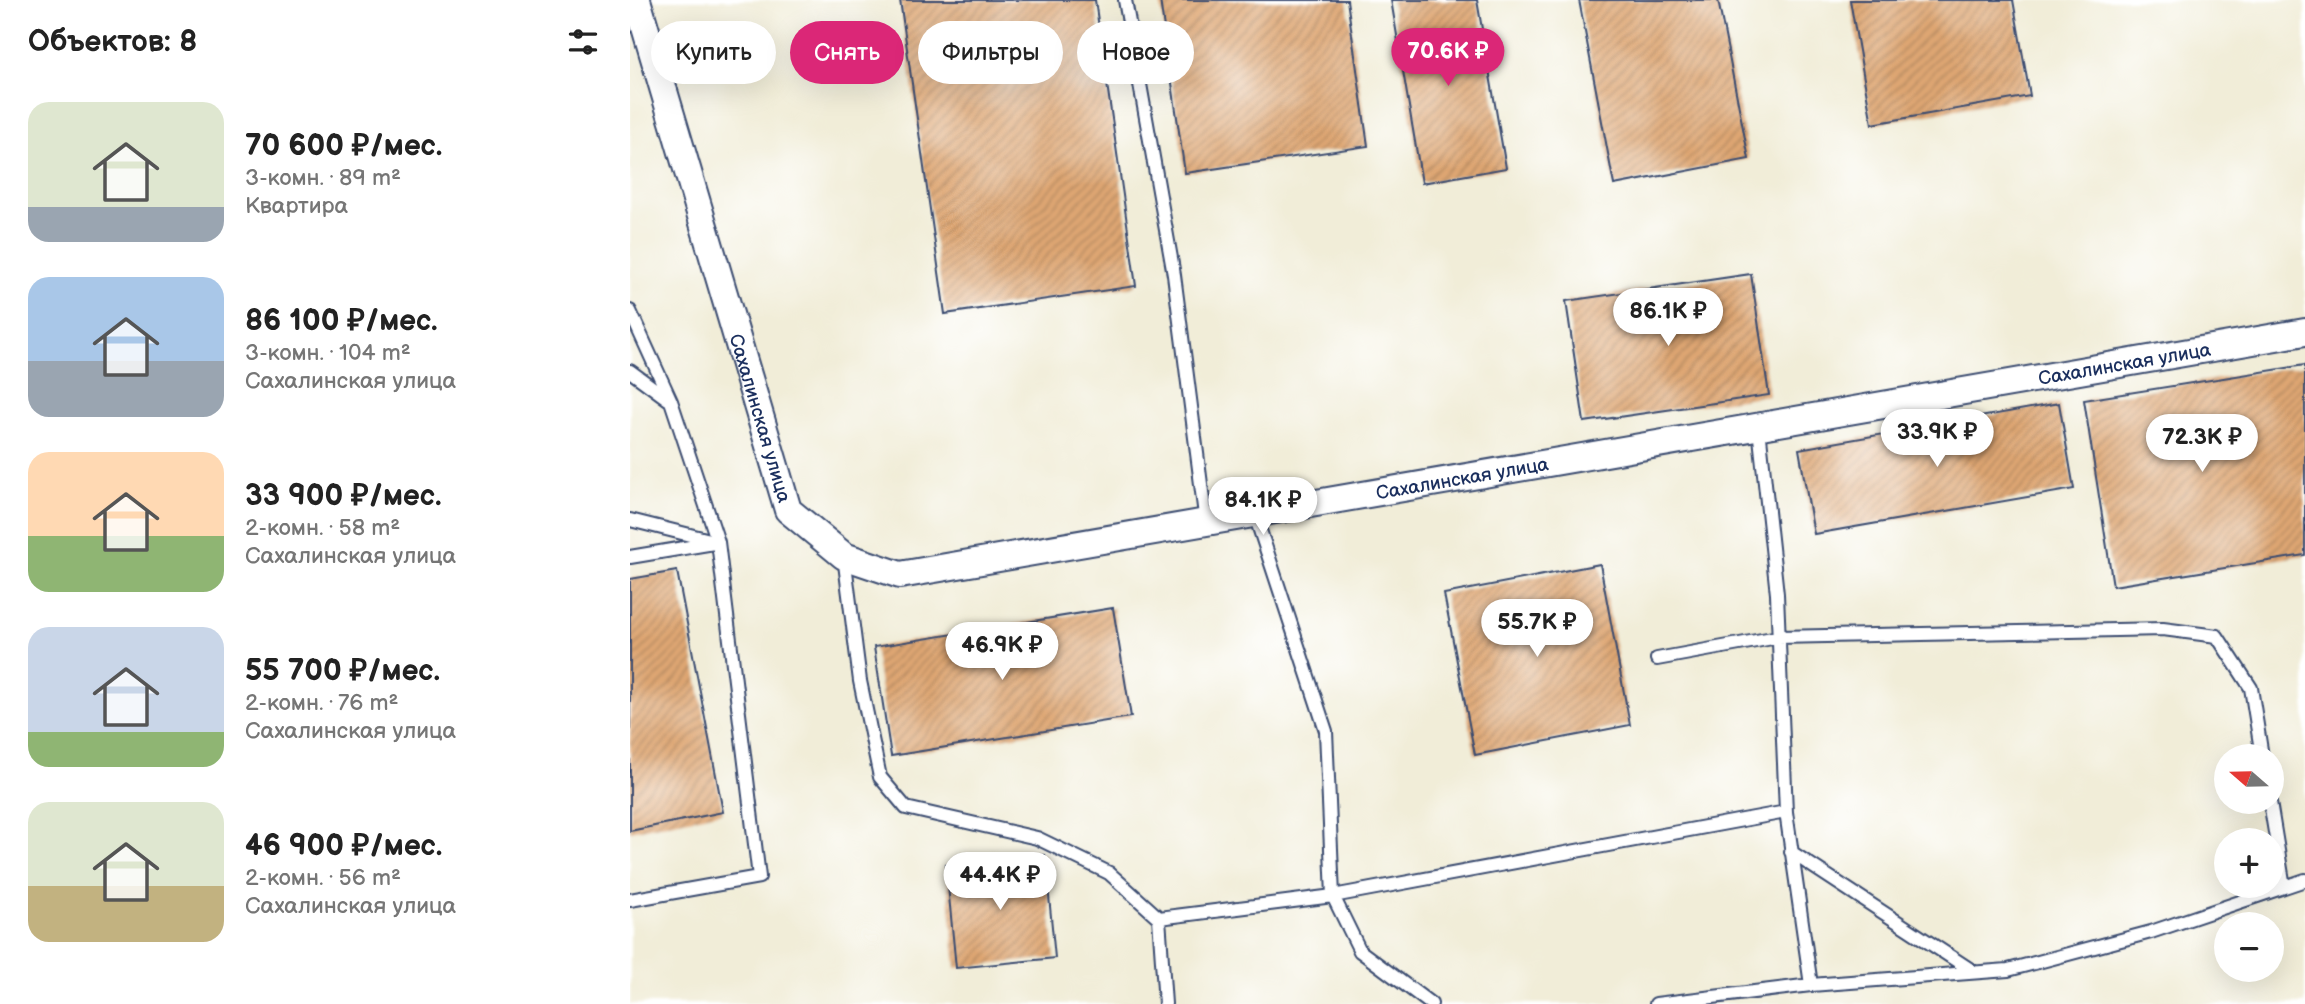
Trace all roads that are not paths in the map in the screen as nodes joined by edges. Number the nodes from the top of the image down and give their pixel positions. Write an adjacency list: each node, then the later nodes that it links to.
1 (1125, 0): 10 (lane)
2 (640, 3): 12 (street, Сахалинская улица)
3 (630, 311): 6 (lane)
4 (2305, 332): 7 (street, Сахалинская улица)
5 (630, 371): 6 (lane)
6 (671, 401): 11 (lane)
7 (1759, 428): 8 (street, Сахалинская улица); 14 (lane)
8 (1255, 514): 10 (street, Сахалинская улица); 21 (lane)
9 (630, 520): 11 (lane)
10 (1206, 523): 12 (street, Сахалинская улица)
11 (718, 542): 13 (lane); 23 (lane)
12 (844, 556): 24 (lane)
13 (630, 557)
14 (1779, 637): 15 (lane); 16 (lane); 17 (lane)
15 (1657, 659)
16 (2260, 744)
17 (1786, 811): 18 (lane); 21 (lane)
18 (1791, 852): 25 (lane); 26 (lane)
19 (2305, 880): 20 (lane)
20 (2284, 887)
21 (1333, 896): 24 (lane); 28 (lane)
22 (2251, 898): 25 (lane)
23 (630, 900)
24 (1159, 918): 27 (lane)
25 (1974, 972): 26 (lane)
26 (1811, 985): 29 (lane)
27 (1165, 1004)
28 (1430, 1004)
29 (1656, 1004)

